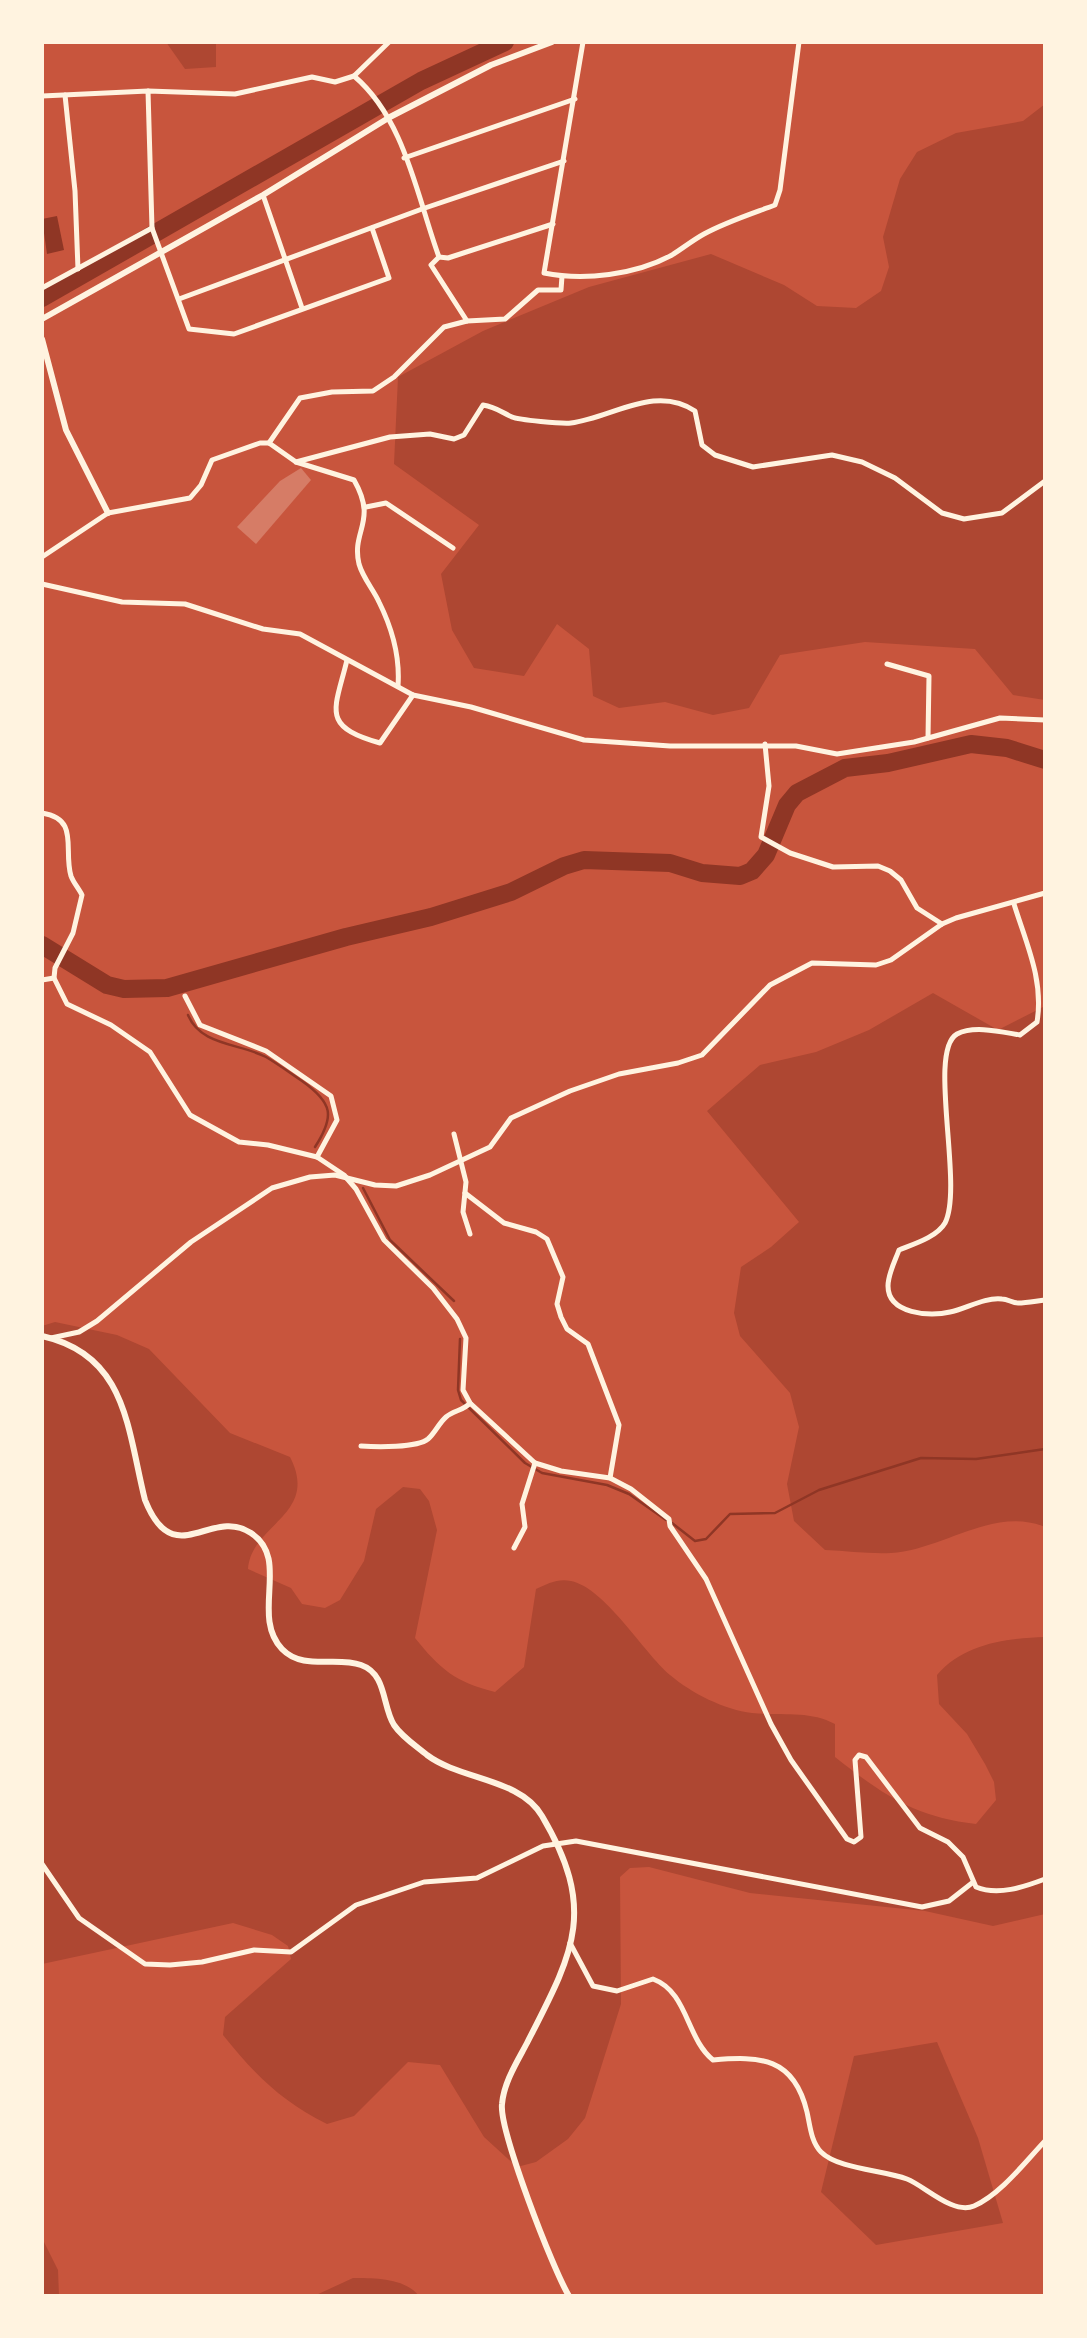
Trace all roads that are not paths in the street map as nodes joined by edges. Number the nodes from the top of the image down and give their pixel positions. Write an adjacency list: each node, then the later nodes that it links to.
1 (389, 42): 5 (street)
2 (552, 42): 10 (street)
3 (583, 42): 9 (street)
4 (799, 42): 22 (street)
5 (354, 76): 6 (street); 10 (street)
6 (148, 92): 7 (street); 17 (street)
7 (65, 95): 8 (street); 21 (street)
8 (42, 96)
9 (575, 99): 11 (street); 12 (street)
10 (390, 117): 11 (street); 13 (street)
11 (404, 159): 14 (street)
12 (565, 161): 14 (street); 15 (street)
13 (262, 195): 18 (street); 20 (street)
14 (422, 209): 16 (street); 19 (street)
15 (553, 224): 19 (street); 22 (street)
16 (372, 228): 20 (street); 25 (street)
17 (153, 230): 18 (street); 21 (street)
18 (162, 250): 24 (street); 26 (street)
19 (439, 257): 27 (street)
20 (284, 259): 24 (street); 25 (street)
21 (78, 269): 23 (street)
22 (562, 276): 27 (street)
23 (42, 288)
24 (179, 299): 25 (street)
25 (302, 308)
26 (42, 320)
27 (467, 321): 29 (street)
28 (42, 339): 33 (street)
29 (269, 443): 30 (street); 33 (street)
30 (296, 462): 31 (street); 32 (street)
31 (1045, 481)
32 (366, 508): 34 (street); 39 (street)
33 (108, 513): 35 (street)
34 (453, 548)
35 (42, 557)
36 (42, 584): 37 (street)
37 (347, 660): 39 (street); 40 (street)
38 (887, 664): 42 (street)
39 (398, 686): 40 (street)
40 (413, 695): 43 (street)
41 (1045, 720): 42 (street)
42 (928, 737): 43 (street)
43 (765, 744): 47 (street)
44 (42, 813): 48 (street)
45 (1045, 893): 46 (street)
46 (1013, 904): 47 (street); 57 (street)
47 (942, 924): 53 (street)
48 (54, 978): 49 (street); 52 (street)
49 (42, 980)
50 (185, 996): 52 (street)
51 (454, 1134): 53 (street)
52 (317, 1157): 54 (street)
53 (459, 1160): 54 (street); 55 (street)
54 (344, 1175): 59 (street); 60 (street)
55 (466, 1193): 56 (street); 63 (street)
56 (470, 1234)
57 (1045, 1300)
58 (42, 1336): 59 (street)
59 (51, 1338): 65 (street)
60 (468, 1406): 61 (street); 62 (street)
61 (361, 1446)
62 (534, 1466): 63 (street); 64 (street)
63 (610, 1478): 68 (street)
64 (514, 1548)
65 (557, 1844): 66 (street); 68 (street); 69 (street)
66 (42, 1864)
67 (1045, 1879): 68 (street)
68 (972, 1883)
69 (570, 1943): 70 (street); 71 (street)
70 (1045, 2141)
71 (569, 2296)

